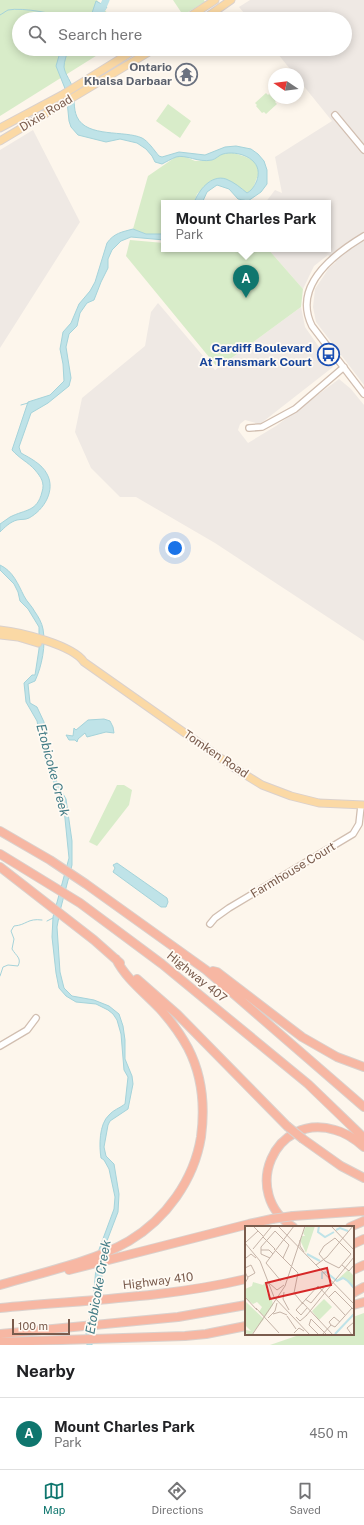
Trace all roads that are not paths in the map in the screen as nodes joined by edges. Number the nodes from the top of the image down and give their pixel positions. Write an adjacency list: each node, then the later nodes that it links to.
1 (215, 0): 3 (main road)
2 (231, 0): 4 (main road)
3 (197, 12)
4 (214, 12)
5 (125, 56): 8 (main road, Dixie Road)
6 (142, 56): 9 (main road, Dixie Road)
7 (335, 115): 10 (street)
8 (0, 128)
9 (0, 140)
10 (364, 150)
11 (364, 236): 12 (street)
12 (344, 367): 13 (street); 14 (street)
13 (364, 394)
14 (249, 428)
15 (0, 630): 17 (main road, Tomken Road)
16 (0, 635): 17 (main road, Tomken Road)
17 (30, 638): 18 (main road, Tomken Road)
18 (363, 806): 22 (street, Farmhouse Court)
19 (0, 831): 24 (highway, Highway 407)
20 (0, 854): 29 (highway, Highway 407)
21 (0, 867): 23 (highway)
22 (210, 924)
23 (116, 959): 31 (highway, bridge); 38 (highway)
24 (206, 970): 27 (highway); 28 (highway, Highway 407)
25 (36, 1018): 26 (street)
26 (0, 1046)
27 (364, 1066)
28 (364, 1107)
29 (364, 1138)
30 (364, 1146): 34 (highway)
31 (364, 1178)
32 (364, 1211): 38 (highway, bridge)
33 (364, 1221): 35 (highway)
34 (292, 1226)
35 (352, 1226)
36 (364, 1239): 37 (highway)
37 (354, 1244)
38 (86, 1262): 42 (highway)
39 (364, 1265): 40 (highway)
40 (354, 1270)
41 (245, 1278): 48 (highway, Highway 410)
42 (0, 1285)
43 (364, 1287): 44 (highway)
44 (354, 1292)
45 (364, 1302): 47 (highway)
46 (245, 1305): 50 (highway)
47 (354, 1305)
48 (0, 1308)
49 (245, 1328): 51 (highway)
50 (0, 1334)
51 (0, 1342)

